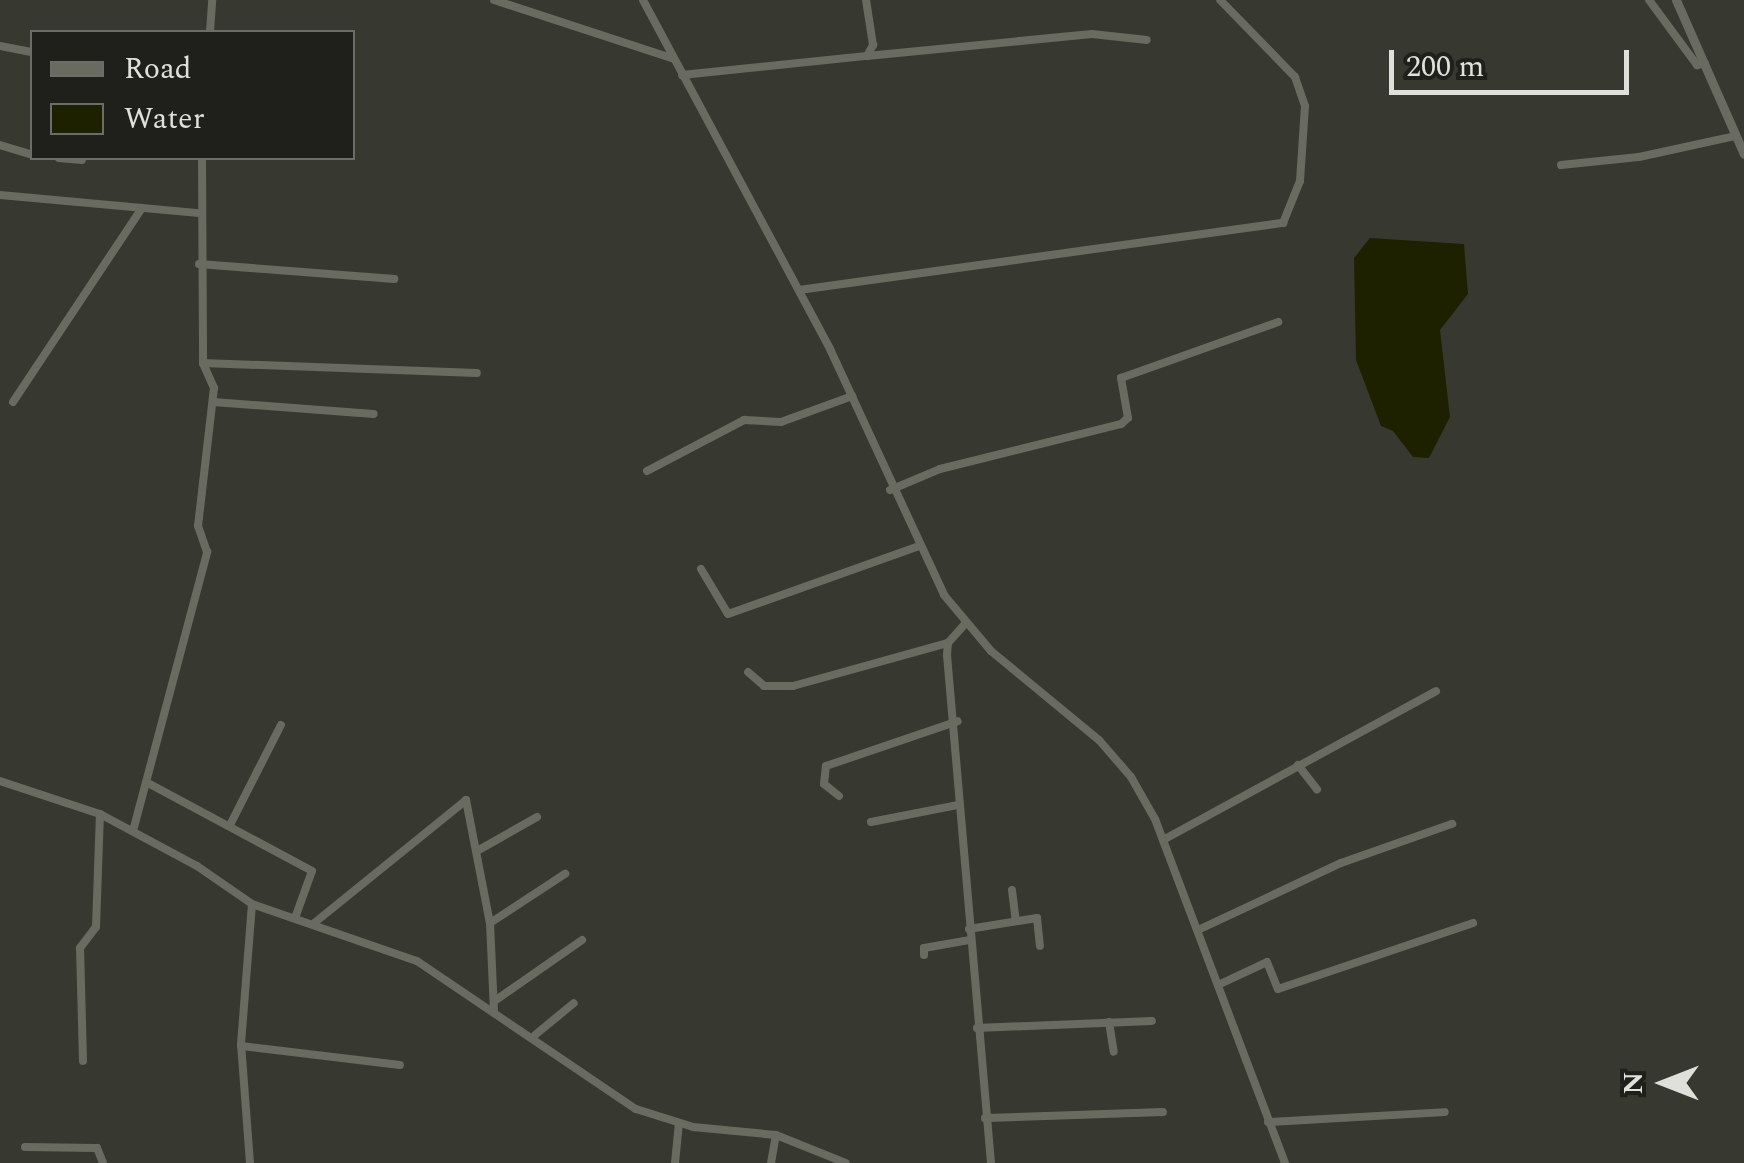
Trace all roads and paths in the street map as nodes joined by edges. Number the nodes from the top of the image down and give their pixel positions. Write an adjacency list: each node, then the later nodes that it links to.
1 (212, 0): 8 (street)
2 (494, 0): 13 (street)
3 (642, 0): 13 (street)
4 (866, 0): 12 (street)
5 (1220, 0): 27 (street)
6 (1648, 0): 14 (street)
7 (1676, 0): 14 (street)
8 (210, 30)
9 (1146, 40): 12 (street)
10 (0, 46): 11 (street)
11 (30, 52)
12 (867, 56): 15 (street)
13 (674, 59): 15 (street)
14 (1705, 63): 16 (street)
15 (682, 75): 27 (street)
16 (1735, 136): 19 (street); 21 (street)
17 (0, 146): 18 (street)
18 (30, 154)
19 (1744, 154)
20 (202, 160): 24 (street)
21 (1560, 165)
22 (0, 194): 23 (street)
23 (142, 208): 24 (street); 32 (street)
24 (199, 214): 25 (street)
25 (199, 264): 26 (street); 29 (street)
26 (394, 279)
27 (799, 290): 31 (street)
28 (1278, 322): 36 (street)
29 (203, 363): 30 (street); 33 (street)
30 (476, 373)
31 (852, 396): 35 (street); 36 (street)
32 (13, 402)
33 (213, 402): 34 (street); 47 (street)
34 (374, 414)
35 (647, 471)
36 (890, 490): 37 (street)
37 (919, 546): 38 (street); 39 (street)
38 (701, 569)
39 (964, 624): 40 (street); 57 (street)
40 (948, 642): 41 (street); 43 (street)
41 (748, 672)
42 (1436, 691): 45 (street)
43 (958, 721): 49 (street); 50 (street)
44 (281, 725): 53 (street)
45 (1298, 765): 48 (street); 57 (street)
46 (0, 781): 51 (street)
47 (146, 782): 53 (street); 56 (street)
48 (1316, 789)
49 (839, 796)
50 (958, 805): 54 (street); 67 (street)
51 (100, 814): 56 (street); 83 (street)
52 (536, 817): 58 (street)
53 (231, 822): 62 (street)
54 (871, 822)
55 (1452, 824): 68 (street)
56 (134, 831): 61 (street)
57 (1163, 840): 68 (street)
58 (477, 850): 64 (street); 66 (street)
59 (565, 874): 64 (street)
60 (1012, 890): 63 (street)
61 (252, 904): 62 (street); 81 (street)
62 (295, 918): 66 (street)
63 (1016, 921): 67 (street); 71 (street)
64 (490, 923): 74 (street)
65 (1473, 923): 73 (street)
66 (313, 924): 76 (street)
67 (968, 928): 70 (street)
68 (1198, 930): 73 (street)
69 (582, 940): 74 (street)
70 (970, 940): 72 (street); 79 (street)
71 (1040, 946)
72 (924, 954)
73 (1218, 984): 88 (street)
74 (496, 1000): 76 (street)
75 (574, 1004): 80 (street)
76 (494, 1010): 80 (street)
77 (1152, 1021): 78 (street)
78 (1109, 1022): 79 (street); 82 (street)
79 (977, 1028): 87 (street)
80 (534, 1034): 89 (street)
81 (241, 1046): 84 (street); 93 (street)
82 (1114, 1052)
83 (83, 1061)
84 (400, 1065)
85 (1164, 1112): 87 (street)
86 (1445, 1112): 88 (street)
87 (985, 1118): 97 (street)
88 (1268, 1122): 98 (street)
89 (679, 1124): 90 (street); 94 (street)
90 (776, 1135): 95 (street); 96 (street)
91 (25, 1147): 92 (street)
92 (103, 1163)
93 (250, 1163)
94 (675, 1163)
95 (771, 1163)
96 (846, 1163)
97 (991, 1163)
98 (1286, 1163)

